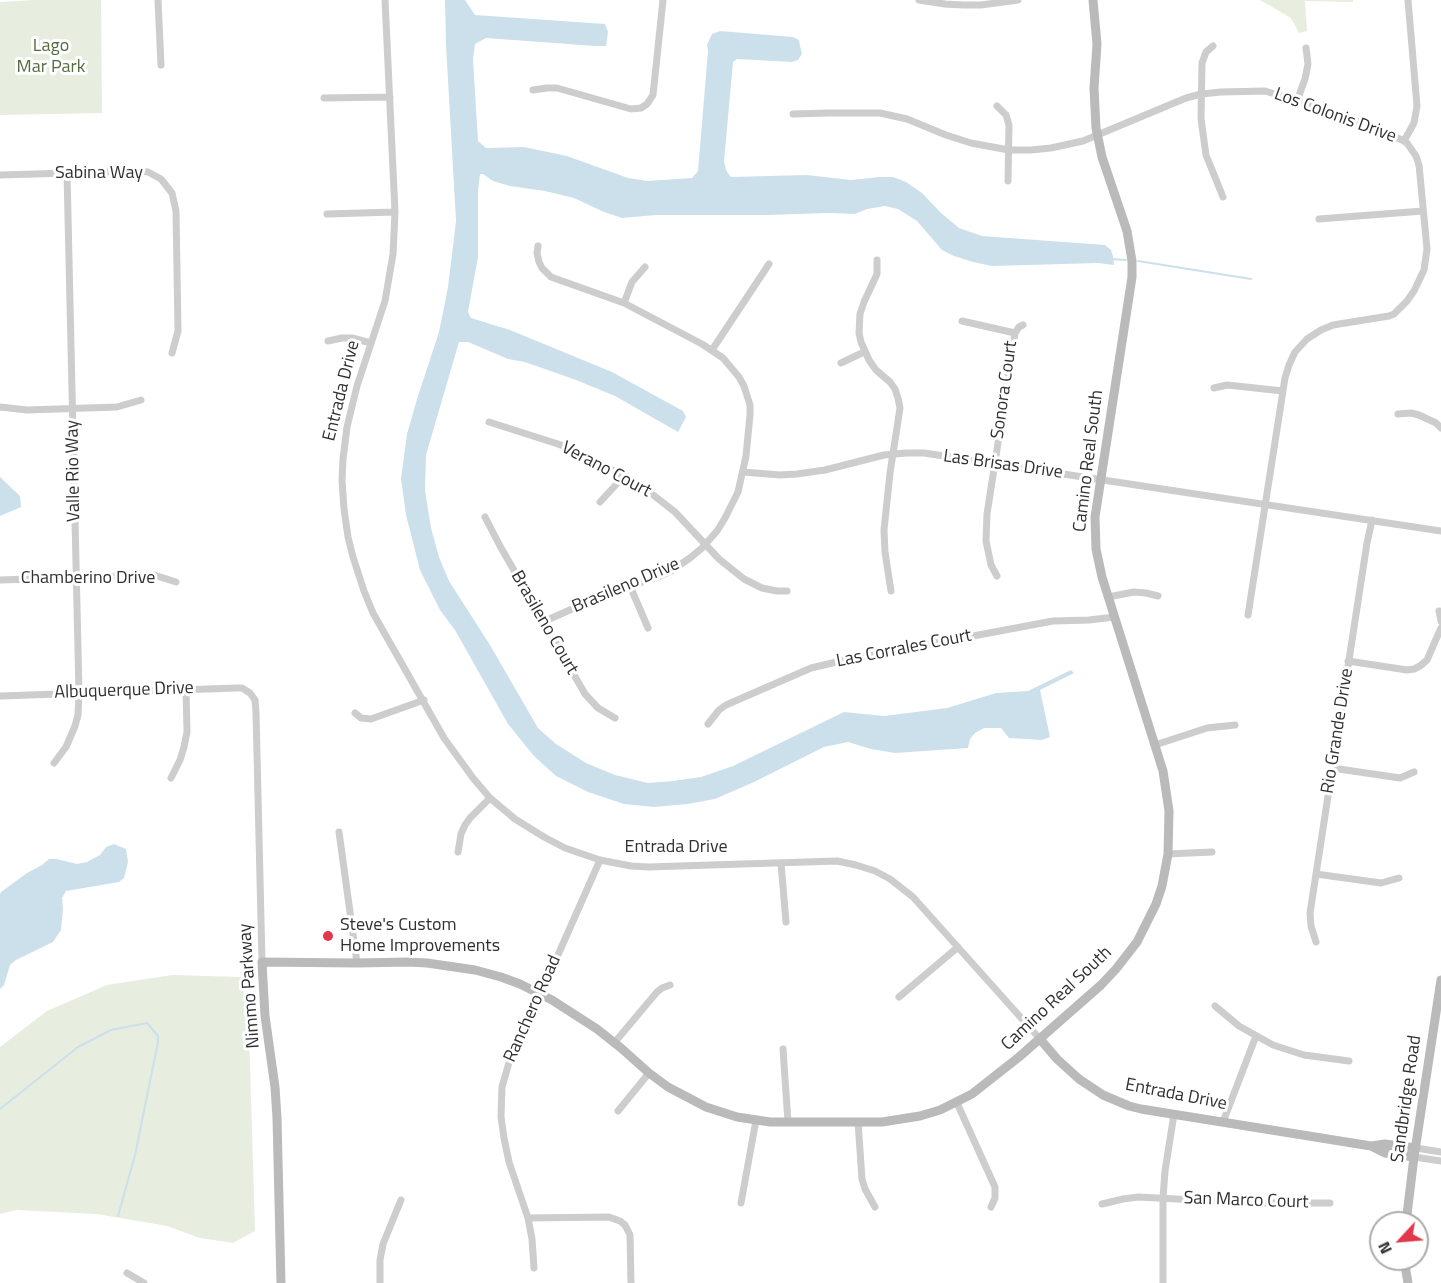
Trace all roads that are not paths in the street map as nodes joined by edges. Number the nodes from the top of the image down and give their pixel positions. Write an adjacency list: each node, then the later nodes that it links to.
1 (158, 0): 10 (street)
2 (385, 0): 13 (street, Entrada Drive)
3 (663, 0): 11 (street)
4 (920, 0): 5 (street)
5 (1018, 0)
6 (1093, 0): 18 (street, Camino Real South)
7 (1408, 0): 19 (street)
8 (1213, 46): 12 (street)
9 (1306, 48): 15 (street)
10 (161, 65)
11 (533, 90)
12 (1201, 94): 15 (street, Los Colonis Drive); 18 (street, Los Colonis Drive); 24 (street)
13 (390, 97): 14 (street); 26 (street, Entrada Drive)
14 (324, 98)
15 (1297, 101): 19 (street, Los Colonis Drive)
16 (997, 106): 20 (street)
17 (793, 114): 20 (street, Los Colonis Drive)
18 (1098, 136): 20 (street, Los Colonis Drive); 55 (street, Camino Real South)
19 (1404, 141): 25 (street, Los Colonis Drive)
20 (1009, 150): 23 (street)
21 (67, 173): 22 (street, Sabina Way); 41 (street, Sabina Way); 47 (street, Valle Rio Way)
22 (0, 175)
23 (1008, 181)
24 (1223, 197)
25 (1424, 211): 28 (street); 44 (street, Los Colonis Drive)
26 (395, 212): 27 (street); 38 (street, Entrada Drive)
27 (327, 214)
28 (1319, 219)
29 (538, 246): 33 (street, Brasileno Drive)
30 (878, 260): 40 (street)
31 (769, 264): 39 (street)
32 (645, 267): 33 (street)
33 (624, 303): 39 (street, Brasileno Drive)
34 (962, 321): 36 (street, Sonora Court)
35 (1023, 325): 36 (street)
36 (1015, 333): 52 (street, Sonora Court)
37 (328, 341): 38 (street)
38 (371, 343): 83 (street, Entrada Drive)
39 (712, 350): 53 (street, Brasileno Drive)
40 (864, 352): 42 (street); 51 (street)
41 (172, 353)
42 (842, 363)
43 (1214, 388): 44 (street)
44 (1283, 391): 57 (street, Los Colonis Drive)
45 (141, 400): 47 (street)
46 (0, 407): 47 (street)
47 (73, 409): 63 (street, Valle Rio Way)
48 (1398, 414): 50 (street)
49 (489, 422): 54 (street, Verano Court)
50 (1441, 428)
51 (893, 454): 52 (street, Las Brisas Drive); 53 (street, Las Brisas Drive); 68 (street)
52 (994, 463): 55 (street, Las Brisas Drive); 62 (street, Sonora Court)
53 (743, 472): 61 (street, Brasileno Drive)
54 (624, 476): 56 (street); 61 (street, Verano Court)
55 (1100, 479): 57 (street, Las Brisas Drive); 70 (street, Camino Real South)
56 (600, 502)
57 (1266, 504): 59 (street, Las Brisas Drive); 72 (street, Los Colonis Drive)
58 (485, 517): 75 (street, Brasileno Court)
59 (1372, 520): 60 (street, Las Brisas Drive); 78 (street, Rio Grande Drive)
60 (1441, 531)
61 (706, 544): 66 (street, Brasileno Drive); 67 (street, Verano Court)
62 (997, 576)
63 (76, 578): 64 (street, Chamberino Drive); 65 (street, Chamberino Drive); 81 (street, Valle Rio Way)
64 (0, 580)
65 (176, 582)
66 (630, 586): 75 (street, Brasileno Drive); 76 (street)
67 (787, 591)
68 (891, 591)
69 (1158, 596): 70 (street)
70 (1108, 597): 73 (street, Camino Real South)
71 (1439, 610): 74 (street)
72 (1248, 615)
73 (1114, 617): 86 (street, Las Corrales Court); 88 (street, Camino Real South)
74 (1441, 621)
75 (543, 622): 85 (street, Brasileno Court)
76 (648, 628)
77 (1441, 628): 78 (street)
78 (1348, 661): 90 (street, Rio Grande Drive)
79 (186, 689): 80 (street, Albuquerque Drive); 81 (street, Albuquerque Drive); 92 (street)
80 (247, 690): 105 (street, Nimmo Parkway)
81 (79, 693): 82 (street, Albuquerque Drive); 89 (street, Valle Rio Way)
82 (0, 696)
83 (424, 700): 84 (street); 93 (street, Entrada Drive)
84 (355, 712)
85 (615, 718)
86 (708, 724)
87 (1235, 725): 88 (street)
88 (1155, 745): 97 (street, Camino Real South)
89 (54, 763)
90 (1332, 768): 91 (street); 100 (street, Rio Grande Drive)
91 (1414, 772)
92 (171, 778)
93 (490, 798): 95 (street); 98 (street, Entrada Drive)
94 (339, 832): 106 (street)
95 (458, 852)
96 (1212, 852): 97 (street)
97 (1168, 854): 113 (street, Camino Real South)
98 (600, 861): 99 (street, Entrada Drive); 109 (street, Ranchero Road)
99 (781, 863): 102 (street); 104 (street, Entrada Drive)
100 (1316, 874): 101 (street); 103 (street, Rio Grande Drive)
101 (1399, 878)
102 (786, 922)
103 (1316, 942)
104 (958, 946): 110 (street); 113 (street, Entrada Drive)
105 (262, 962): 106 (street, Camino Real South); 140 (street, Nimmo Parkway)
106 (357, 963): 109 (street, Camino Real South)
107 (1441, 980): 126 (street, Sandbridge Road)
108 (670, 985): 114 (street)
109 (540, 993): 114 (street, Camino Real South); 136 (street, Ranchero Road)
110 (899, 997)
111 (1215, 1006): 112 (street)
112 (1256, 1036): 116 (street); 124 (street)
113 (1040, 1039): 118 (street, Camino Real South); 120 (street, Entrada Drive)
114 (615, 1042): 117 (street, Camino Real South)
115 (783, 1049): 122 (street)
116 (1349, 1061)
117 (649, 1073): 119 (street); 121 (street, Camino Real South)
118 (957, 1102): 123 (street, Camino Real South); 134 (street)
119 (618, 1111)
120 (1174, 1114): 124 (street, Entrada Drive); 128 (street)
121 (756, 1120): 122 (street, Camino Real South); 130 (street)
122 (788, 1122): 123 (street, Camino Real South)
123 (858, 1122): 133 (street)
124 (1223, 1122): 126 (street, Entrada Drive)
125 (1441, 1152): 126 (street)
126 (1415, 1153): 127 (street); 135 (street, Sandbridge Road)
127 (1441, 1161)
128 (1163, 1198): 131 (street, San Marco Court); 132 (street, San Marco Court); 143 (street)
129 (401, 1200): 141 (street)
130 (741, 1203)
131 (1330, 1203)
132 (1102, 1204)
133 (875, 1207)
134 (990, 1207)
135 (1408, 1211)
136 (528, 1218): 137 (street, Ranchero Road); 142 (street)
137 (534, 1268)
138 (127, 1273): 139 (street)
139 (144, 1283)
140 (281, 1283)
141 (380, 1283)
142 (631, 1283)
143 (1163, 1283)

